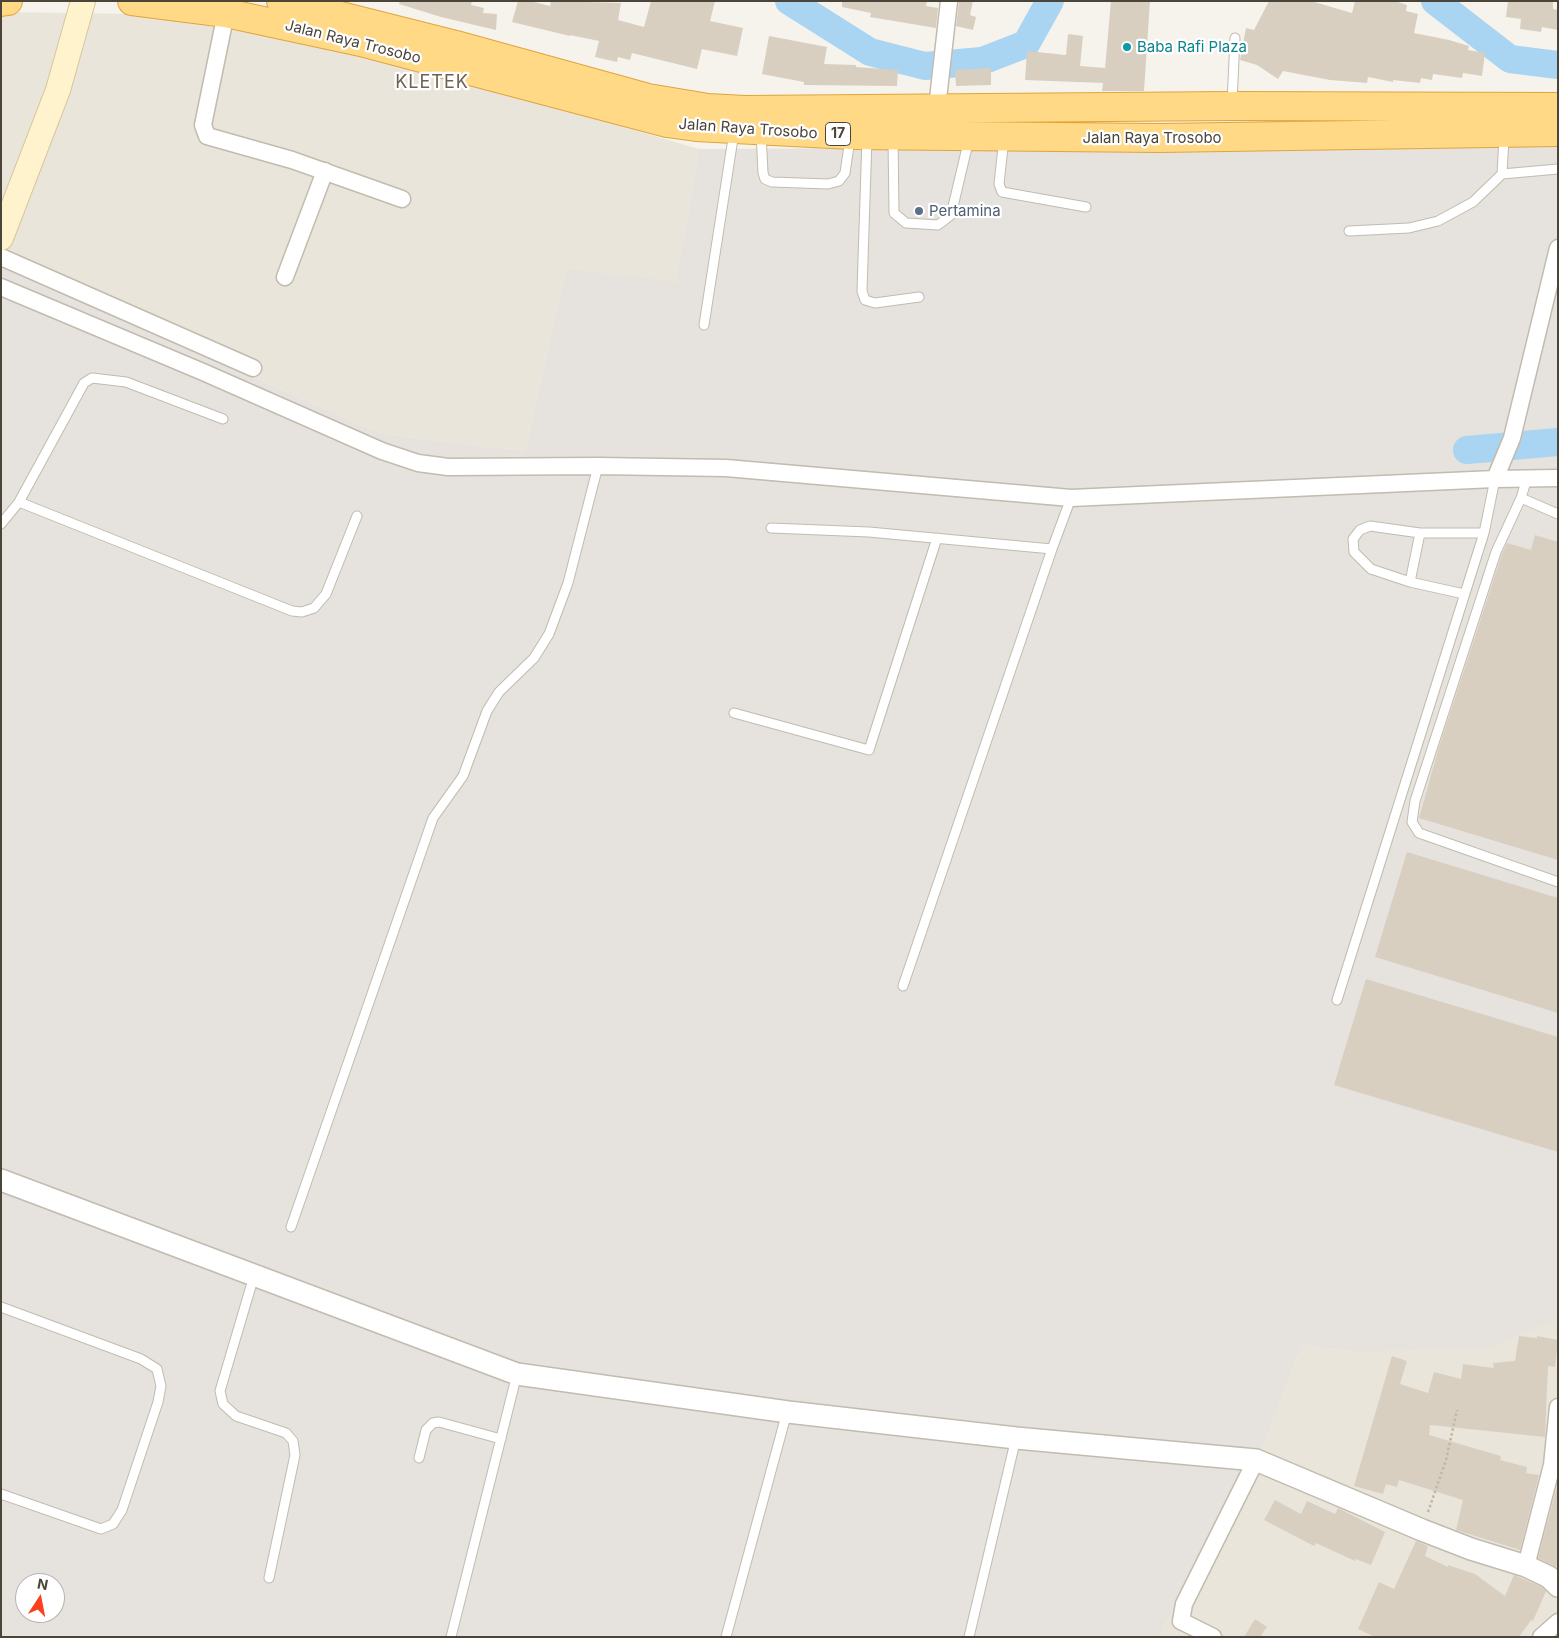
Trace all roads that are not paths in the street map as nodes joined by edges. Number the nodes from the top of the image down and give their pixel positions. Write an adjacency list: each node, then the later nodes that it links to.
1 (8, 1): 6 (highway)
2 (83, 1): 28 (main road)
3 (132, 1): 7 (highway, Jalan Raya Trosobo / 17)
4 (280, 1): 9 (highway, Jalan Raya Trosobo / 17)
5 (949, 1): 9 (street)
6 (1, 2)
7 (226, 13): 14 (highway, Jalan Raya Trosobo / 17); 23 (street)
8 (1235, 38): 10 (lane)
9 (938, 98): 11 (highway, Jalan Raya Trosobo / 17)
10 (1232, 106): 12 (highway, Jalan Raya Trosobo / 17); 13 (highway, Jalan Raya Trosobo / 17)
11 (1158, 107): 12 (highway, Jalan Raya Trosobo / 17); 21 (highway)
12 (1185, 107): 21 (highway)
13 (1558, 107)
14 (734, 130): 15 (highway, Jalan Raya Trosobo / 17); 34 (lane)
15 (762, 132): 18 (highway, Jalan Raya Trosobo / 17); 18 (lane)
16 (1558, 132): 17 (highway, Jalan Raya Trosobo / 17)
17 (1504, 133): 21 (highway, Jalan Raya Trosobo / 17); 24 (lane)
18 (870, 135): 19 (highway, Jalan Raya Trosobo / 17); 19 (lane); 33 (lane)
19 (970, 136): 20 (highway, Jalan Raya Trosobo / 17)
20 (1004, 137): 21 (highway, Jalan Raya Trosobo / 17); 26 (lane)
21 (1172, 138)
22 (1558, 169): 24 (lane)
23 (325, 172): 25 (street); 31 (street)
24 (1502, 174): 27 (lane)
25 (402, 199)
26 (1086, 206)
27 (1350, 231)
28 (1, 238)
29 (1558, 248): 41 (street)
30 (1, 257): 35 (street)
31 (286, 277)
32 (1, 287): 35 (street)
33 (919, 297)
34 (704, 325)
35 (208, 360): 36 (street); 38 (street)
36 (253, 368)
37 (223, 419): 44 (lane)
38 (598, 466): 42 (street); 60 (lane)
39 (1527, 478): 40 (street); 41 (street); 43 (lane)
40 (1558, 478)
41 (1495, 479): 42 (street); 50 (lane)
42 (1070, 498): 52 (lane)
43 (1521, 498): 45 (lane); 56 (lane)
44 (19, 502): 46 (lane); 47 (lane)
45 (1558, 514)
46 (357, 516)
47 (1, 524)
48 (771, 528): 51 (lane)
49 (1420, 533): 50 (lane); 53 (lane); 53 (lane)
50 (1484, 533): 54 (lane)
51 (937, 538): 52 (lane); 55 (lane)
52 (1052, 549): 57 (lane)
53 (1410, 582): 54 (lane)
54 (1464, 594): 58 (lane)
55 (734, 713)
56 (1558, 882)
57 (903, 986)
58 (1336, 1000)
59 (1, 1180): 61 (street)
60 (291, 1227)
61 (254, 1275): 63 (street); 73 (lane)
62 (1, 1307): 71 (lane)
63 (517, 1374): 65 (street); 67 (lane)
64 (1558, 1407): 68 (street)
65 (788, 1412): 66 (street); 77 (lane)
66 (1016, 1438): 70 (street); 78 (lane)
67 (501, 1439): 69 (lane); 76 (lane)
68 (1555, 1457): 72 (street)
69 (419, 1458)
70 (1256, 1460): 72 (street); 79 (street)
71 (1, 1494)
72 (1526, 1566): 74 (street)
73 (269, 1578)
74 (1558, 1586)
75 (1558, 1622): 80 (street)
76 (451, 1637)
77 (726, 1637)
78 (969, 1637)
79 (1213, 1637)
80 (1541, 1637)

